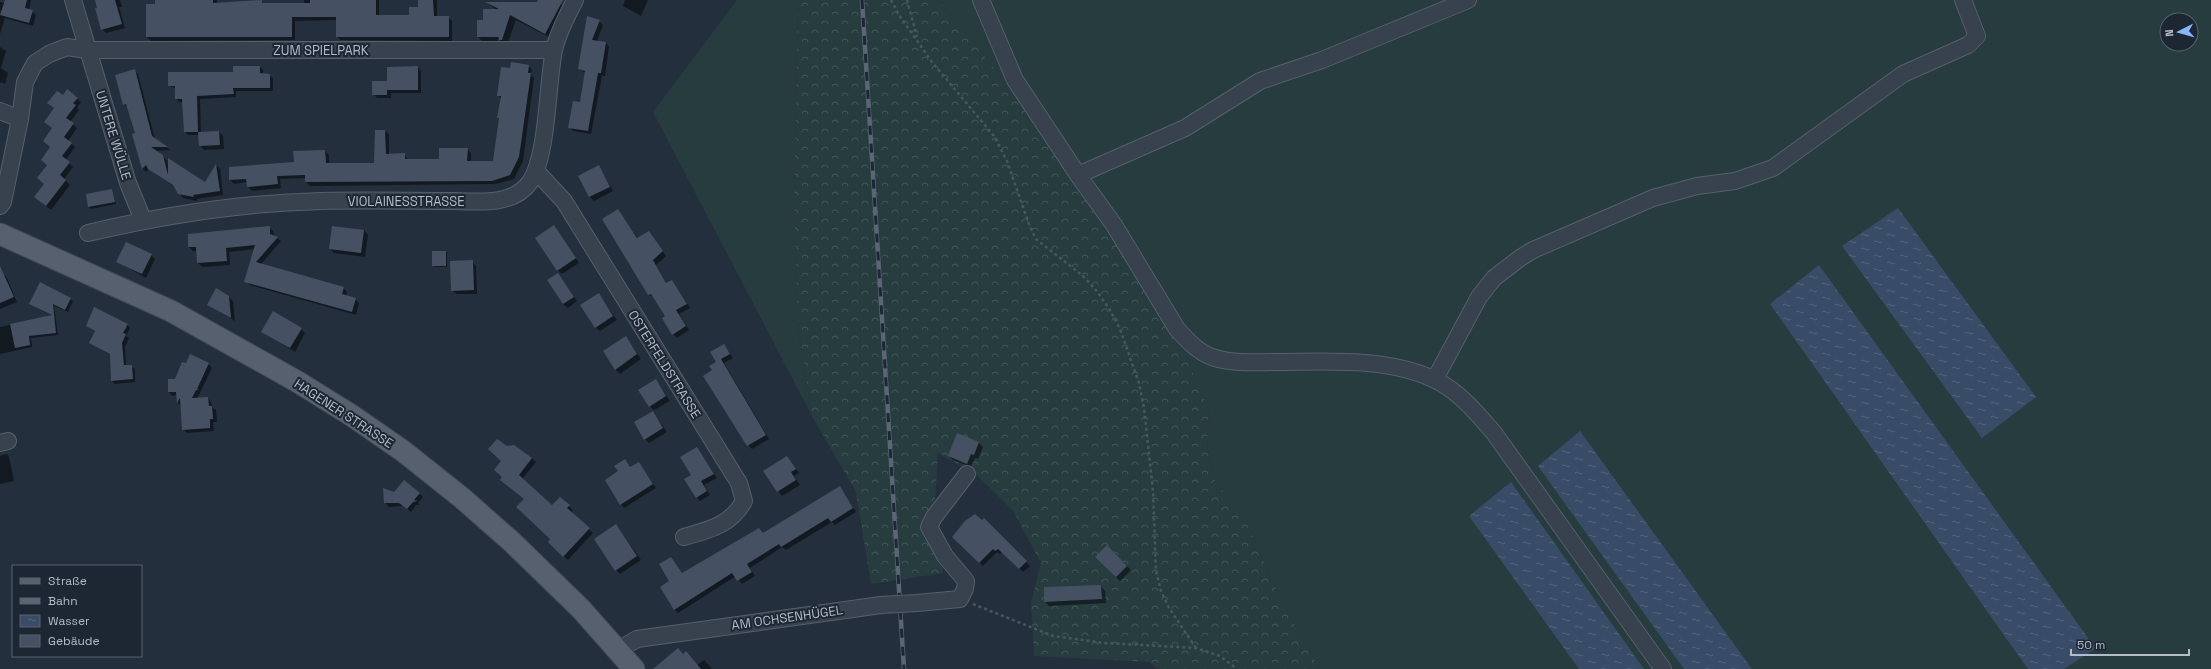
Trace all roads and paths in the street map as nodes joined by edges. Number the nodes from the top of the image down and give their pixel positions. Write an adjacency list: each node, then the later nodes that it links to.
1 (73, 0): 9 (street, UNTERE WÜLLE)
2 (575, 0): 10 (street, VIOLAINESSTRASSE)
3 (891, 0): 8 (path)
4 (907, 0): 8 (path)
5 (981, 0): 14 (street)
6 (1468, 0): 14 (street)
7 (1963, 0): 19 (street)
8 (918, 39): 23 (path)
9 (87, 50): 10 (street, ZUM SPIELPARK); 12 (street); 16 (street, UNTERE WÜLLE)
10 (554, 50): 13 (street, VIOLAINESSTRASSE)
11 (0, 111): 12 (street)
12 (20, 119): 15 (street)
13 (536, 171): 16 (street, VIOLAINESSTRASSE); 21 (street, OSTERFELDSTRASSE)
14 (1078, 175): 19 (street)
15 (0, 206)
16 (143, 220): 17 (street, VIOLAINESSTRASSE)
17 (88, 233)
18 (0, 234): 24 (main road, HAGENER STRASSE)
19 (1435, 379): 27 (street)
20 (967, 474): 22 (street)
21 (684, 537)
22 (960, 599): 23 (path); 24 (street, AM OCHSENHÜGEL, bridge)
23 (1196, 648): 26 (path)
24 (618, 650): 25 (main road, HAGENER STRASSE)
25 (634, 669)
26 (1237, 669)
27 (1663, 669)

